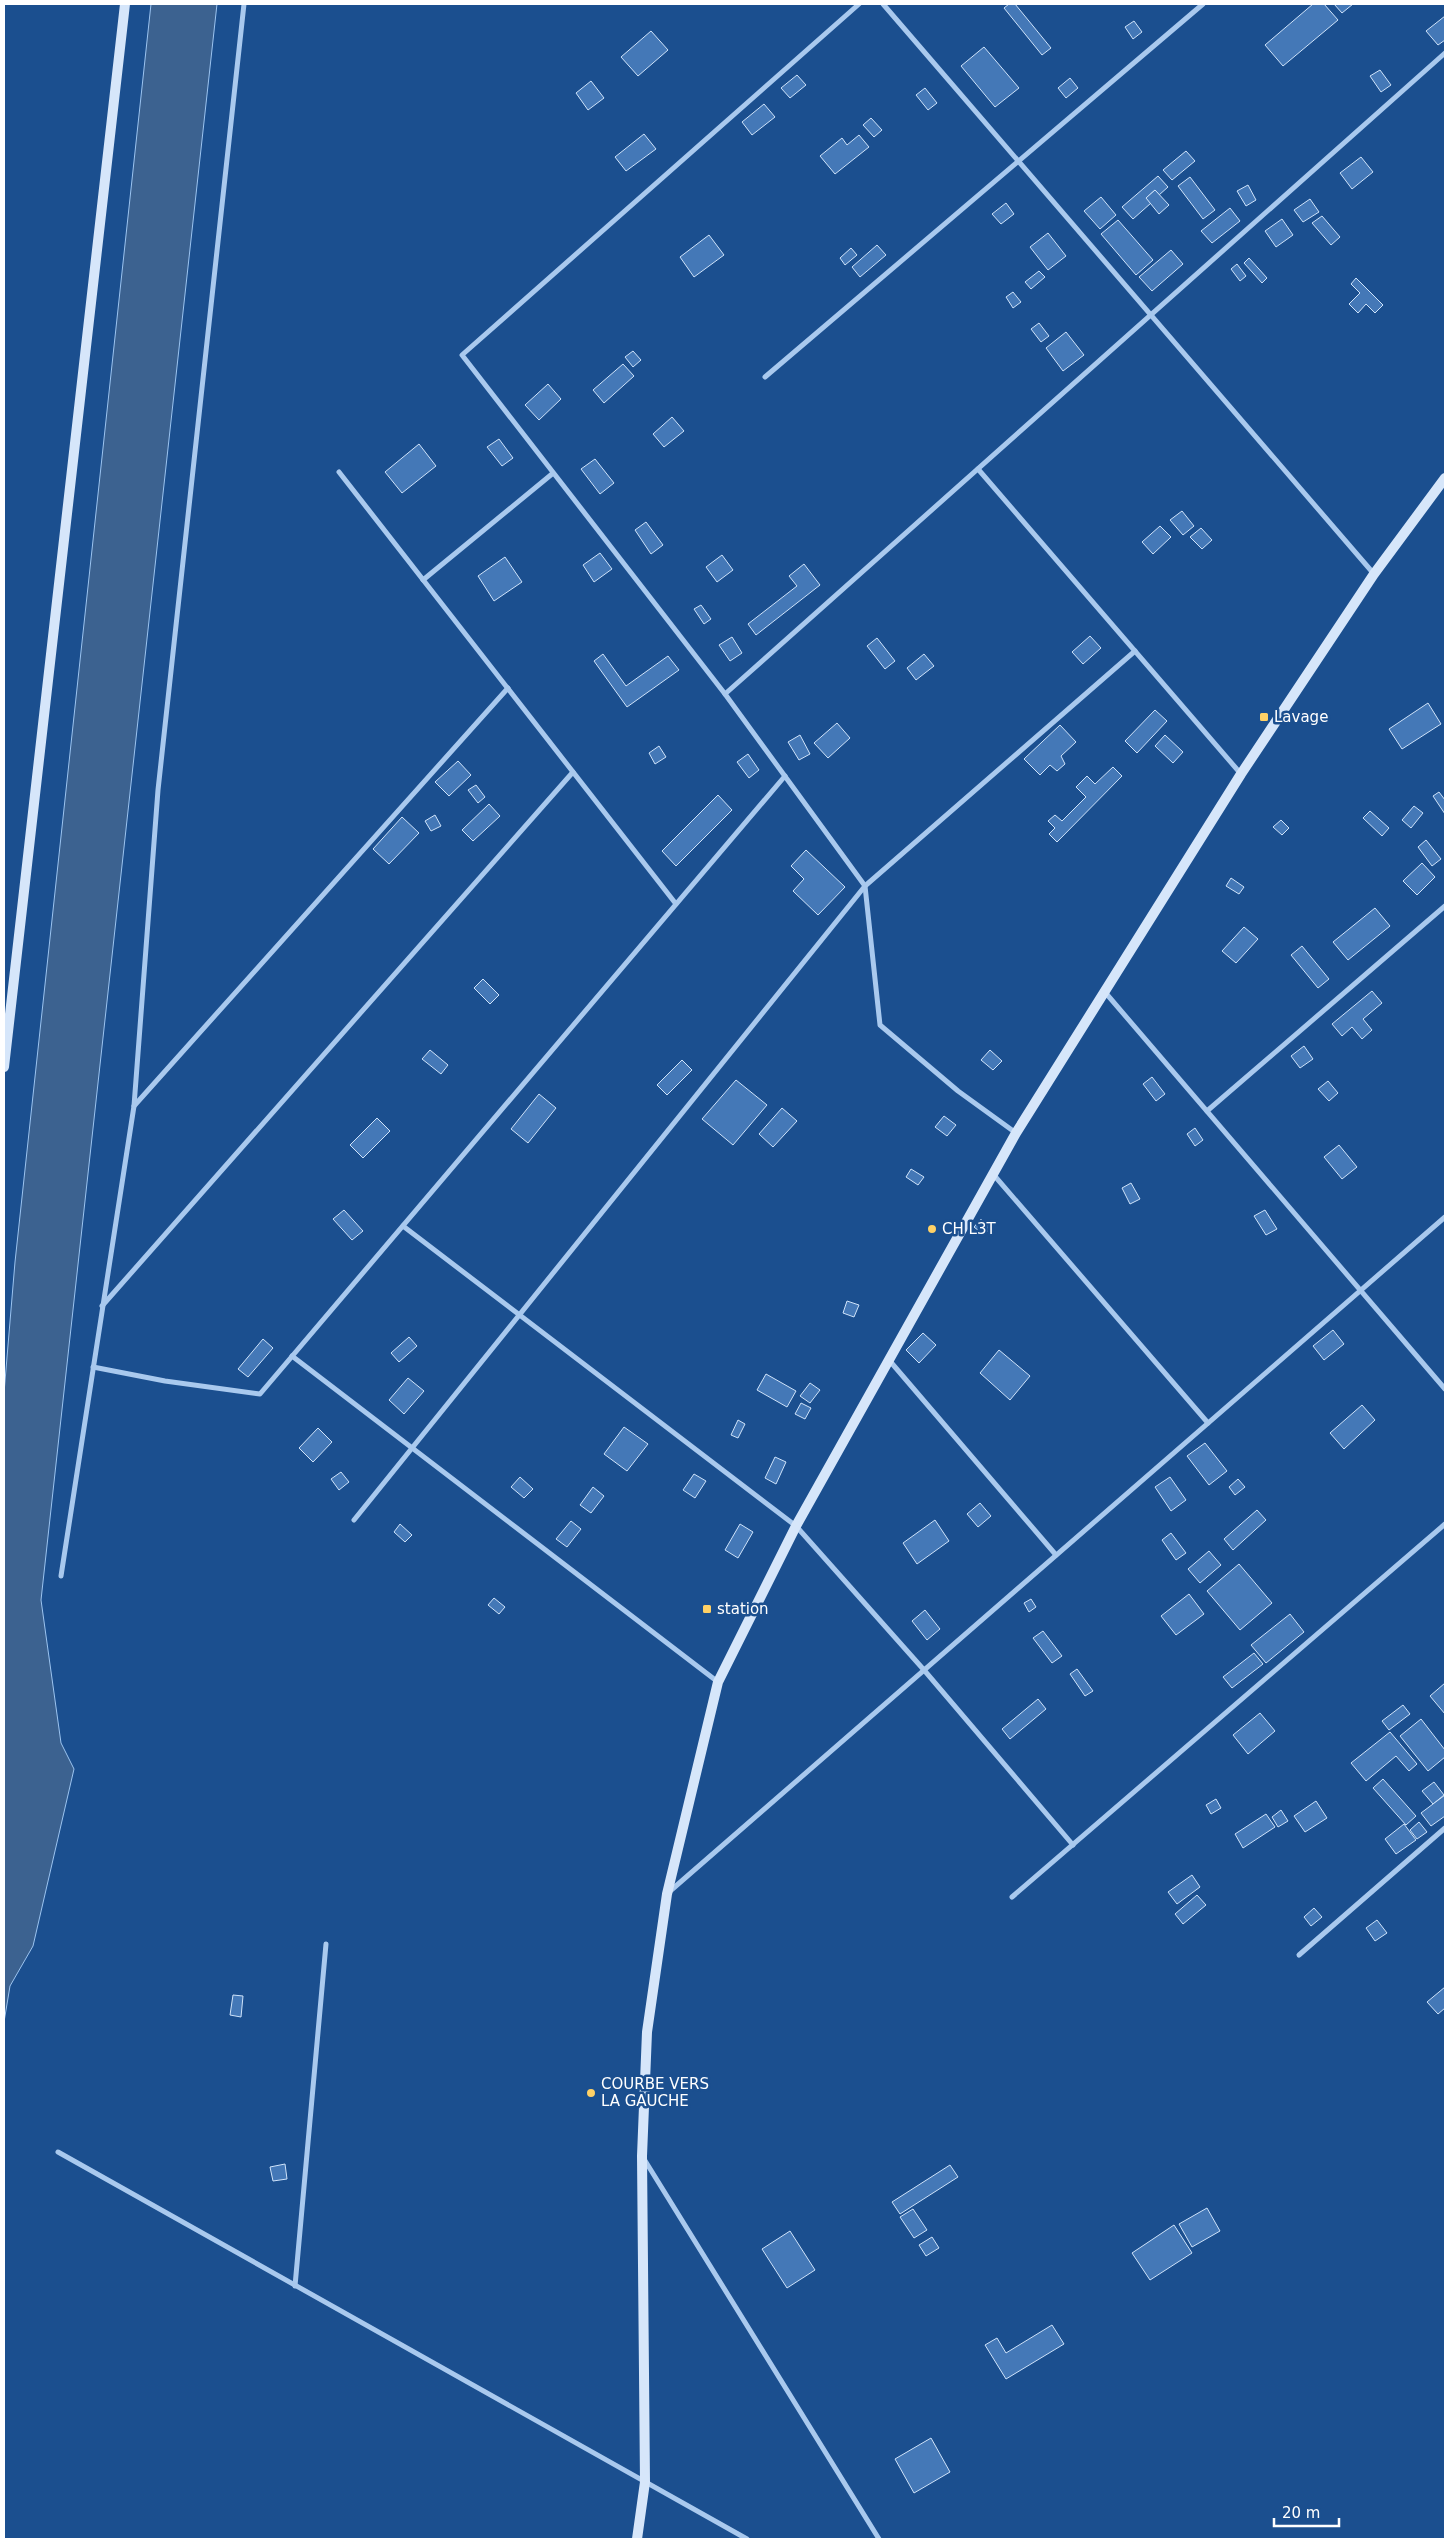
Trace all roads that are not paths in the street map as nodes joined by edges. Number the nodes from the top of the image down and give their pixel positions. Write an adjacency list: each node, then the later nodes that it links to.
1 (125, 4): 26 (main road)
2 (244, 4): 27 (street)
3 (859, 4): 12 (street)
4 (883, 4): 7 (street)
5 (1203, 4): 7 (street)
6 (1445, 53): 8 (street)
7 (1018, 161): 8 (street); 9 (street)
8 (1151, 315): 10 (street); 14 (street)
9 (765, 377)
10 (978, 469): 16 (street); 18 (street)
11 (339, 472): 15 (street)
12 (552, 474): 15 (street); 18 (street)
13 (1445, 478): 14 (main road)
14 (1374, 574): 20 (main road)
15 (423, 580): 17 (street)
16 (1135, 651): 20 (street); 22 (street)
17 (508, 688): 19 (street); 27 (street)
18 (725, 694): 21 (street)
19 (573, 772): 23 (street); 34 (street)
20 (1241, 774): 25 (main road)
21 (785, 776): 22 (street); 23 (street)
22 (865, 886): 29 (street); 35 (street)
23 (676, 904): 32 (street)
24 (1445, 906): 28 (street)
25 (1104, 991): 28 (street); 29 (main road)
26 (4, 1067)
27 (134, 1106): 34 (street)
28 (1207, 1111): 33 (street)
29 (1016, 1133): 30 (main road)
30 (993, 1174): 37 (main road); 40 (street)
31 (1445, 1217): 33 (street)
32 (403, 1226): 35 (street); 36 (street)
33 (1361, 1290): 39 (street); 40 (street)
34 (102, 1306): 38 (street)
35 (520, 1314): 41 (street); 44 (street)
36 (292, 1356): 38 (street); 41 (street)
37 (889, 1359): 44 (main road); 45 (street)
38 (93, 1367): 46 (street)
39 (1445, 1389)
40 (1208, 1423): 45 (street)
41 (412, 1448): 42 (street); 48 (street)
42 (354, 1520)
43 (1445, 1524): 50 (street)
44 (796, 1526): 47 (street); 48 (main road)
45 (1056, 1555): 47 (street)
46 (61, 1576)
47 (924, 1670): 50 (street); 51 (street)
48 (718, 1682): 51 (main road)
49 (1445, 1828): 54 (street)
50 (1073, 1845): 52 (street)
51 (666, 1894): 56 (main road)
52 (1012, 1897)
53 (326, 1944): 57 (street)
54 (1299, 1955)
55 (58, 2152): 57 (street)
56 (642, 2156): 58 (main road); 61 (street)
57 (295, 2286): 58 (street)
58 (645, 2482): 59 (main road); 60 (street)
59 (637, 2539)
60 (747, 2539)
61 (879, 2539)

